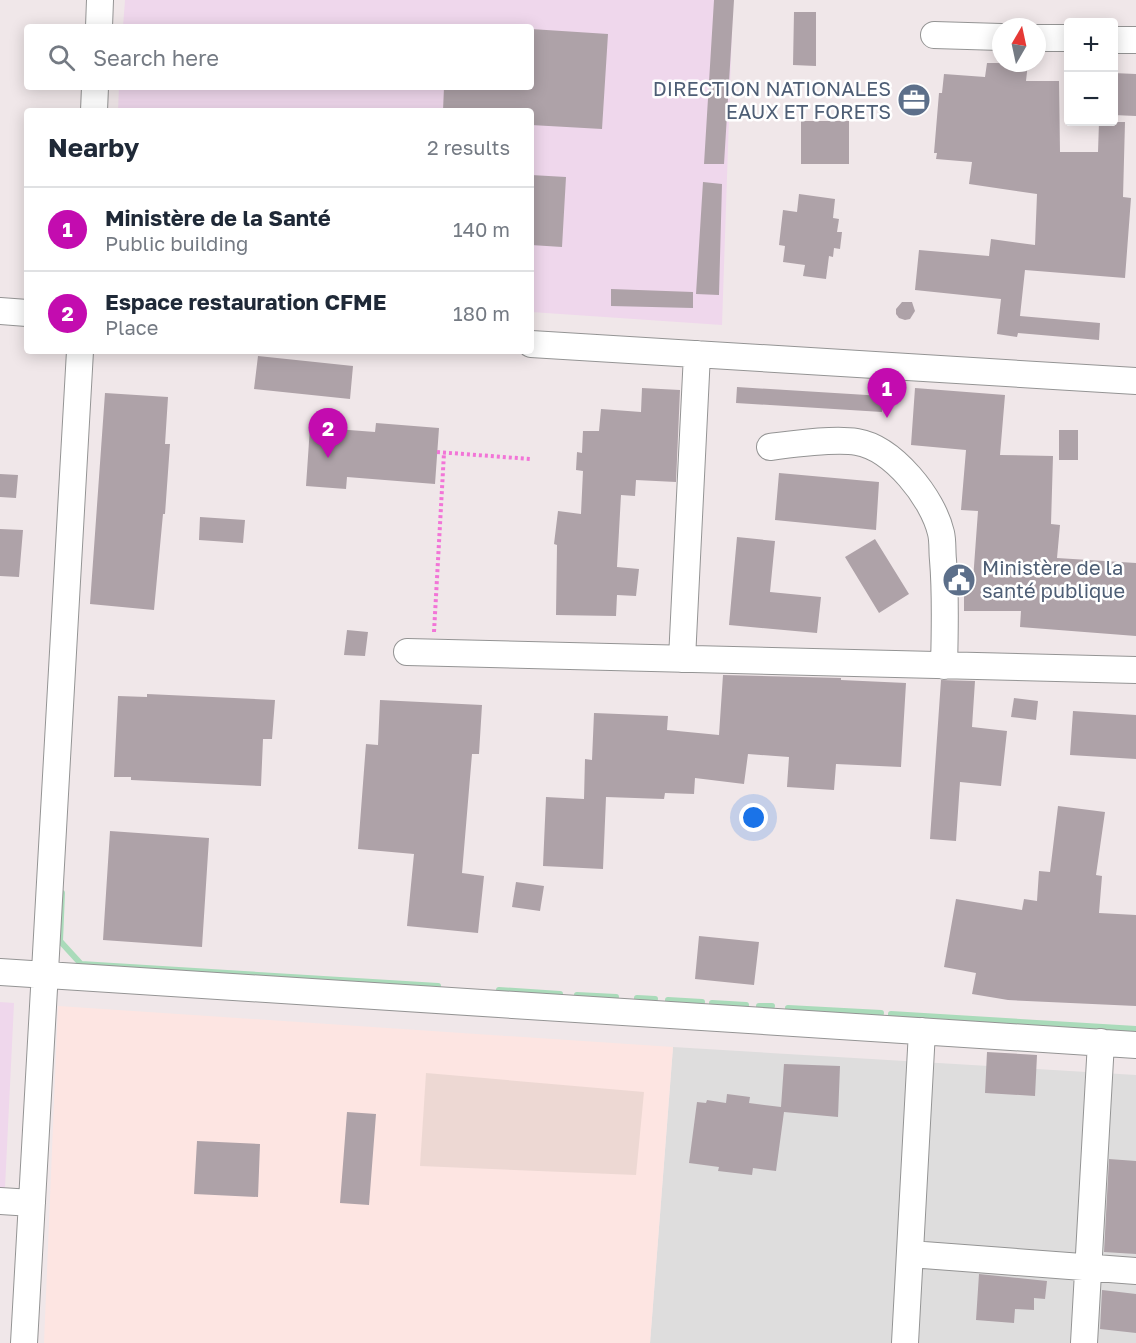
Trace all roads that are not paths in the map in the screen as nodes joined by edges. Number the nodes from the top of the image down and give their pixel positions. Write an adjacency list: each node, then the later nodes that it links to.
1 (100, 0): 2 (street)
2 (99, 24)
3 (934, 35): 4 (street)
4 (992, 37)
5 (1046, 38): 6 (street)
6 (1064, 38)
7 (1118, 40): 8 (street)
8 (1136, 40)
9 (95, 90): 10 (street)
10 (94, 108)
11 (0, 311): 12 (street)
12 (24, 313)
13 (534, 344): 15 (street)
14 (80, 354): 23 (street)
15 (697, 354): 16 (street); 19 (street)
16 (1136, 381)
17 (770, 447): 20 (street)
18 (407, 652): 19 (street)
19 (682, 659): 20 (street)
20 (944, 666): 21 (street)
21 (1136, 670)
22 (0, 972): 23 (street)
23 (45, 975): 24 (street); 28 (street)
24 (922, 1031): 25 (street); 29 (street)
25 (1101, 1042): 26 (street); 30 (street)
26 (1136, 1044)
27 (0, 1201): 28 (street)
28 (32, 1203): 32 (street)
29 (910, 1254): 30 (street); 33 (street)
30 (1088, 1268): 31 (street); 34 (street)
31 (1136, 1271)
32 (24, 1343)
33 (905, 1343)
34 (1084, 1343)

